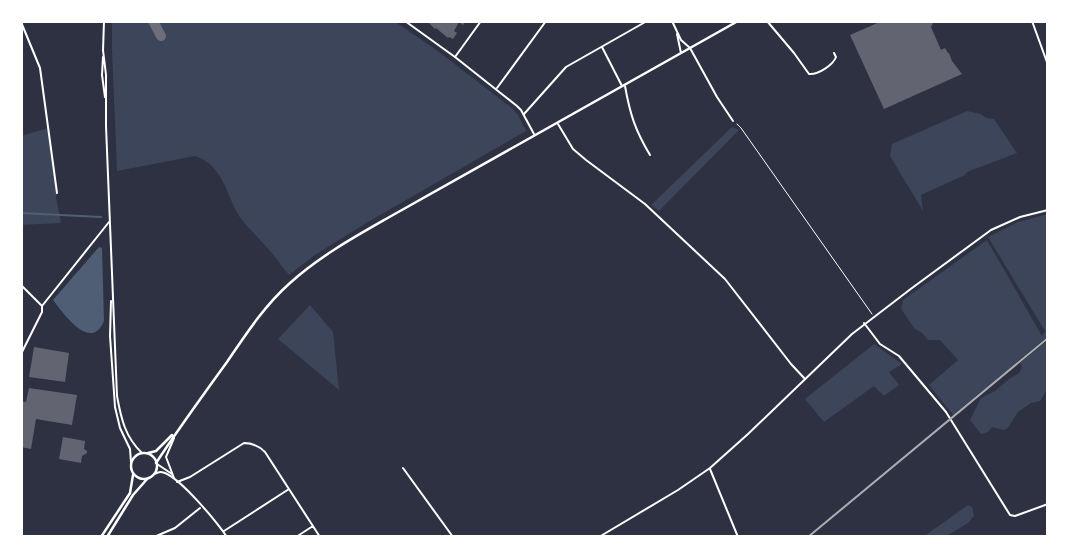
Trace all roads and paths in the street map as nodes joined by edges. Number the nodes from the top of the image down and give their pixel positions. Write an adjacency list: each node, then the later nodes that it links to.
1 (104, 21): 27 (street)
2 (405, 21): 16 (street)
3 (481, 21): 16 (street)
4 (545, 21): 19 (street)
5 (647, 21): 12 (street)
6 (672, 21): 11 (street)
7 (738, 21): 13 (main road)
8 (769, 21): 14 (street)
9 (1032, 21): 17 (street)
10 (21, 22): 25 (street)
11 (676, 30): 13 (street); 15 (street)
12 (601, 47): 18 (street); 20 (street)
13 (690, 48): 15 (main road); 21 (street)
14 (834, 53)
15 (681, 54): 18 (main road)
16 (455, 57): 19 (street)
17 (1048, 65)
18 (623, 86): 22 (main road); 24 (street)
19 (496, 89): 20 (street)
20 (524, 114): 23 (street)
21 (733, 121): 31 (path)
22 (558, 123): 23 (main road); 34 (street)
23 (535, 135): 35 (main road)
24 (650, 155)
25 (57, 193)
26 (1048, 210): 31 (street)
27 (110, 221): 29 (street); 30 (street)
28 (21, 285): 30 (street)
29 (112, 293): 37 (street); 39 (street)
30 (42, 306): 33 (street)
31 (873, 316): 32 (street)
32 (864, 323): 34 (street); 49 (street)
33 (21, 354)
34 (805, 379): 42 (street)
35 (179, 428): 36 (main road); 38 (main road)
36 (176, 433): 40 (main road); 45 (street)
37 (142, 453): 38 (main road); 39 (main road)
38 (148, 453): 40 (main road)
39 (131, 462): 43 (main road)
40 (157, 464): 44 (main road); 45 (street)
41 (402, 468): 59 (street)
42 (710, 468): 60 (street); 61 (street)
43 (133, 474): 46 (main road); 53 (main road)
44 (154, 474): 46 (main road); 47 (street)
45 (172, 475): 47 (street)
46 (148, 478): 54 (main road)
47 (176, 480): 48 (street); 50 (street)
48 (289, 489): 51 (street); 52 (street)
49 (1048, 505)
50 (201, 506): 52 (street); 55 (street)
51 (313, 526): 57 (street); 58 (street)
52 (223, 531): 56 (street)
53 (101, 537)
54 (107, 537)
55 (154, 537)
56 (227, 537)
57 (296, 537)
58 (320, 537)
59 (453, 537)
60 (599, 537)
61 (738, 537)

